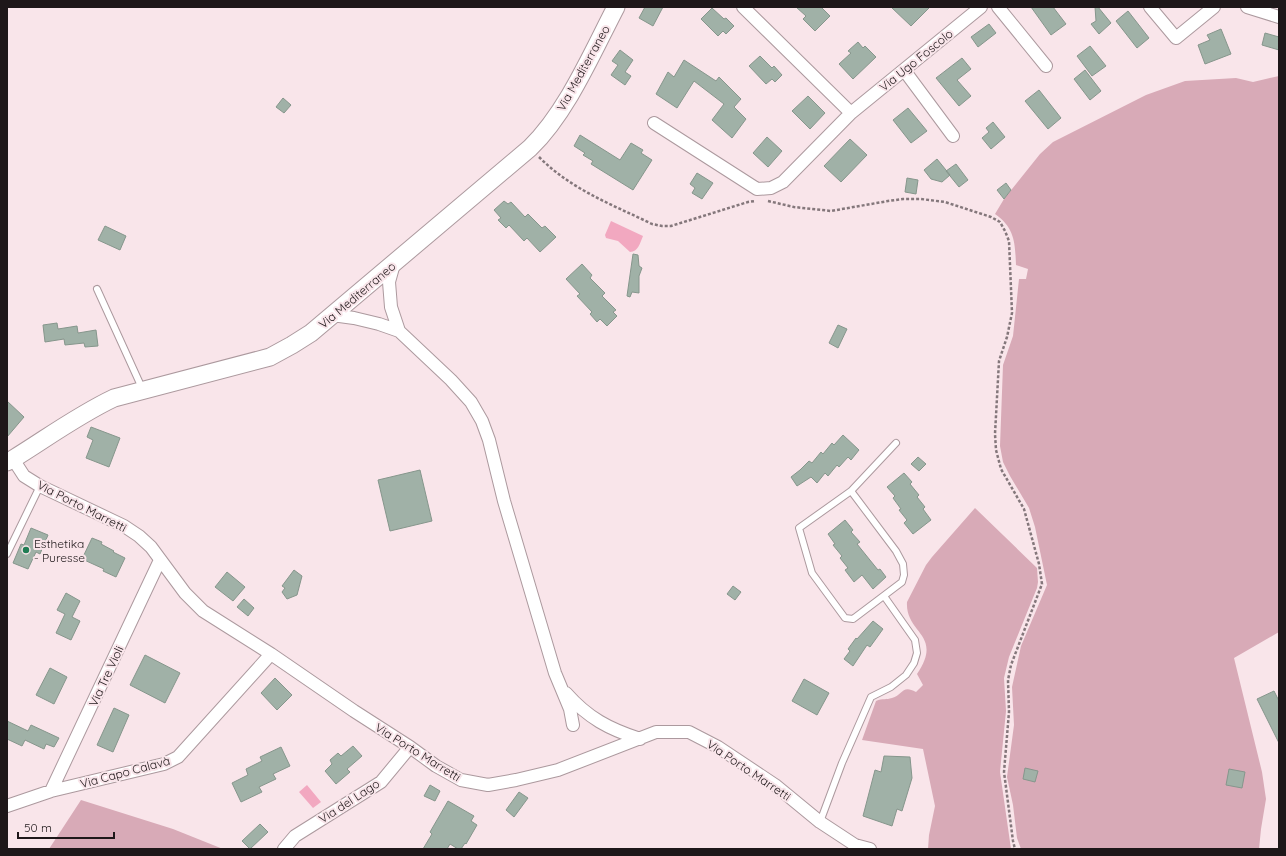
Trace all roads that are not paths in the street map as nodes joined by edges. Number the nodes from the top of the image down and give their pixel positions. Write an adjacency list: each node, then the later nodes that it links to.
1 (616, 7): 14 (street, Via Mediterraneo)
2 (743, 7): 11 (street)
3 (981, 7): 10 (street, Via Ugo Foscolo)
4 (998, 7): 9 (street)
5 (1150, 7): 6 (street)
6 (1214, 7)
7 (1247, 7): 8 (street)
8 (1279, 18)
9 (1046, 66)
10 (904, 70): 11 (street, Via Ugo Foscolo); 13 (street)
11 (851, 113): 12 (street, Via Ugo Foscolo)
12 (654, 123)
13 (953, 136)
14 (394, 264): 16 (street, Via Mediterraneo); 17 (street)
15 (97, 289): 18 (lane)
16 (332, 315): 17 (street); 18 (street, Via Mediterraneo)
17 (399, 331): 27 (street)
18 (143, 390): 20 (street, Via Mediterraneo)
19 (896, 443): 22 (lane)
20 (10, 460): 21 (street, Via Porto Marretti)
21 (40, 486): 23 (lane); 24 (street, Via Porto Marretti)
22 (851, 491): 25 (lane); 25 (lane)
23 (7, 554)
24 (160, 560): 26 (street, Via Porto Marretti); 31 (street, Via Tre Violi)
25 (884, 596): 33 (lane)
26 (271, 654): 30 (street, Via Porto Marretti); 31 (street, Via Capo Calavà)
27 (563, 689): 28 (street); 29 (street)
28 (573, 724)
29 (640, 739): 30 (street, Via Porto Marretti); 33 (street, Via Porto Marretti)
30 (410, 747): 34 (street, Via del Lago)
31 (51, 791): 32 (street, Via Capo Calavà)
32 (7, 806)
33 (820, 822): 35 (street, Via Porto Marretti)
34 (284, 849)
35 (870, 849)

